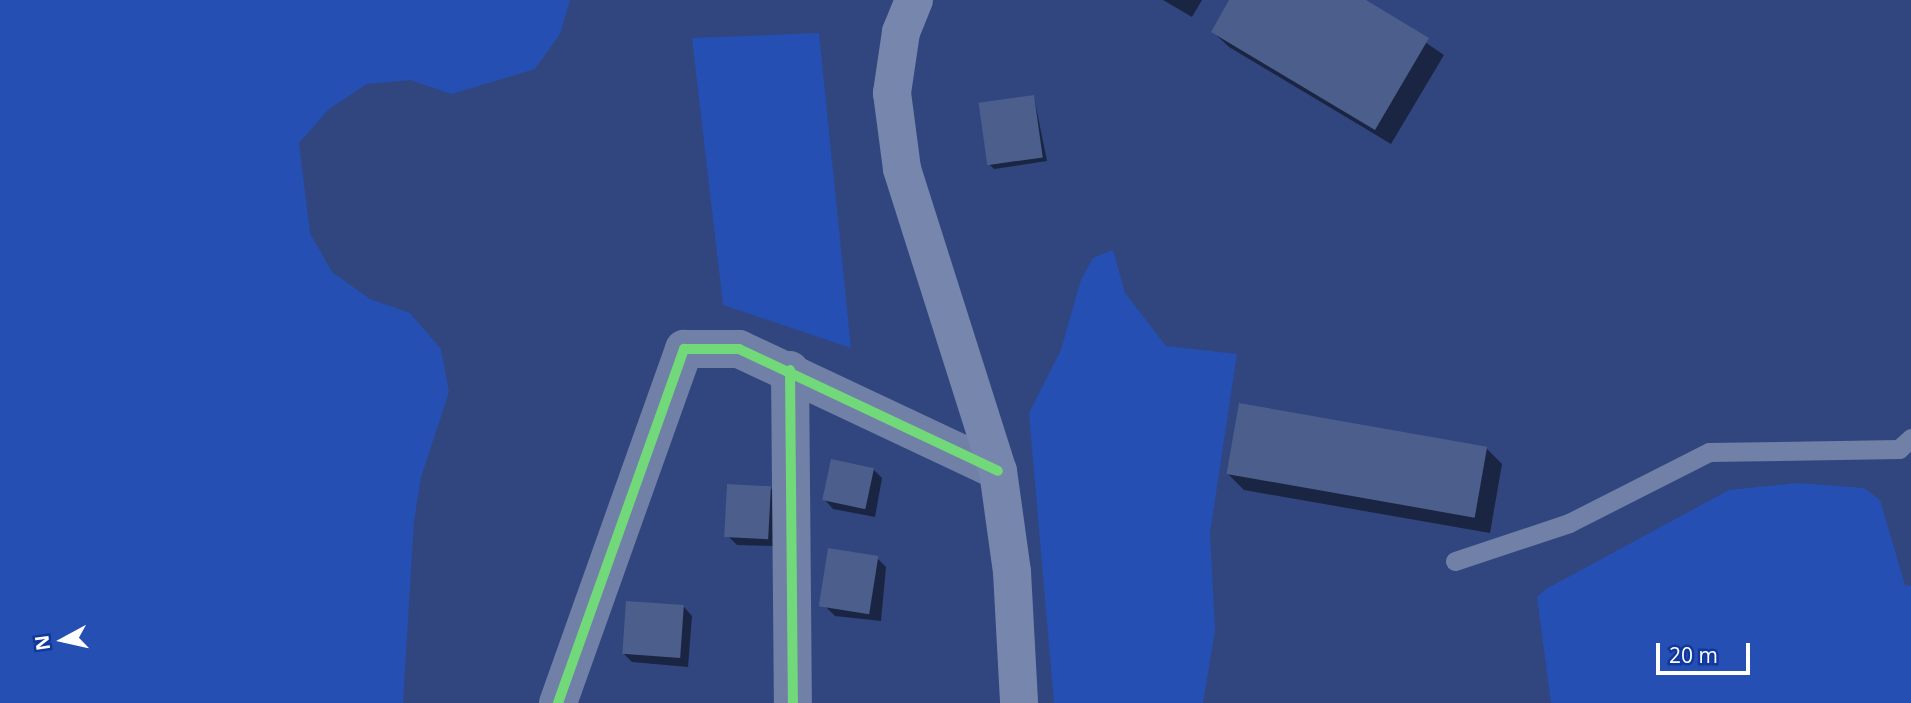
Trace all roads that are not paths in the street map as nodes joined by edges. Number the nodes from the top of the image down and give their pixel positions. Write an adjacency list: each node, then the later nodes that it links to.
1 (914, 0): 4 (main road)
2 (790, 370): 4 (street); 6 (street); 7 (street)
3 (1911, 438): 5 (lane)
4 (998, 471): 8 (main road)
5 (1455, 561)
6 (558, 703)
7 (793, 703)
8 (1019, 703)

